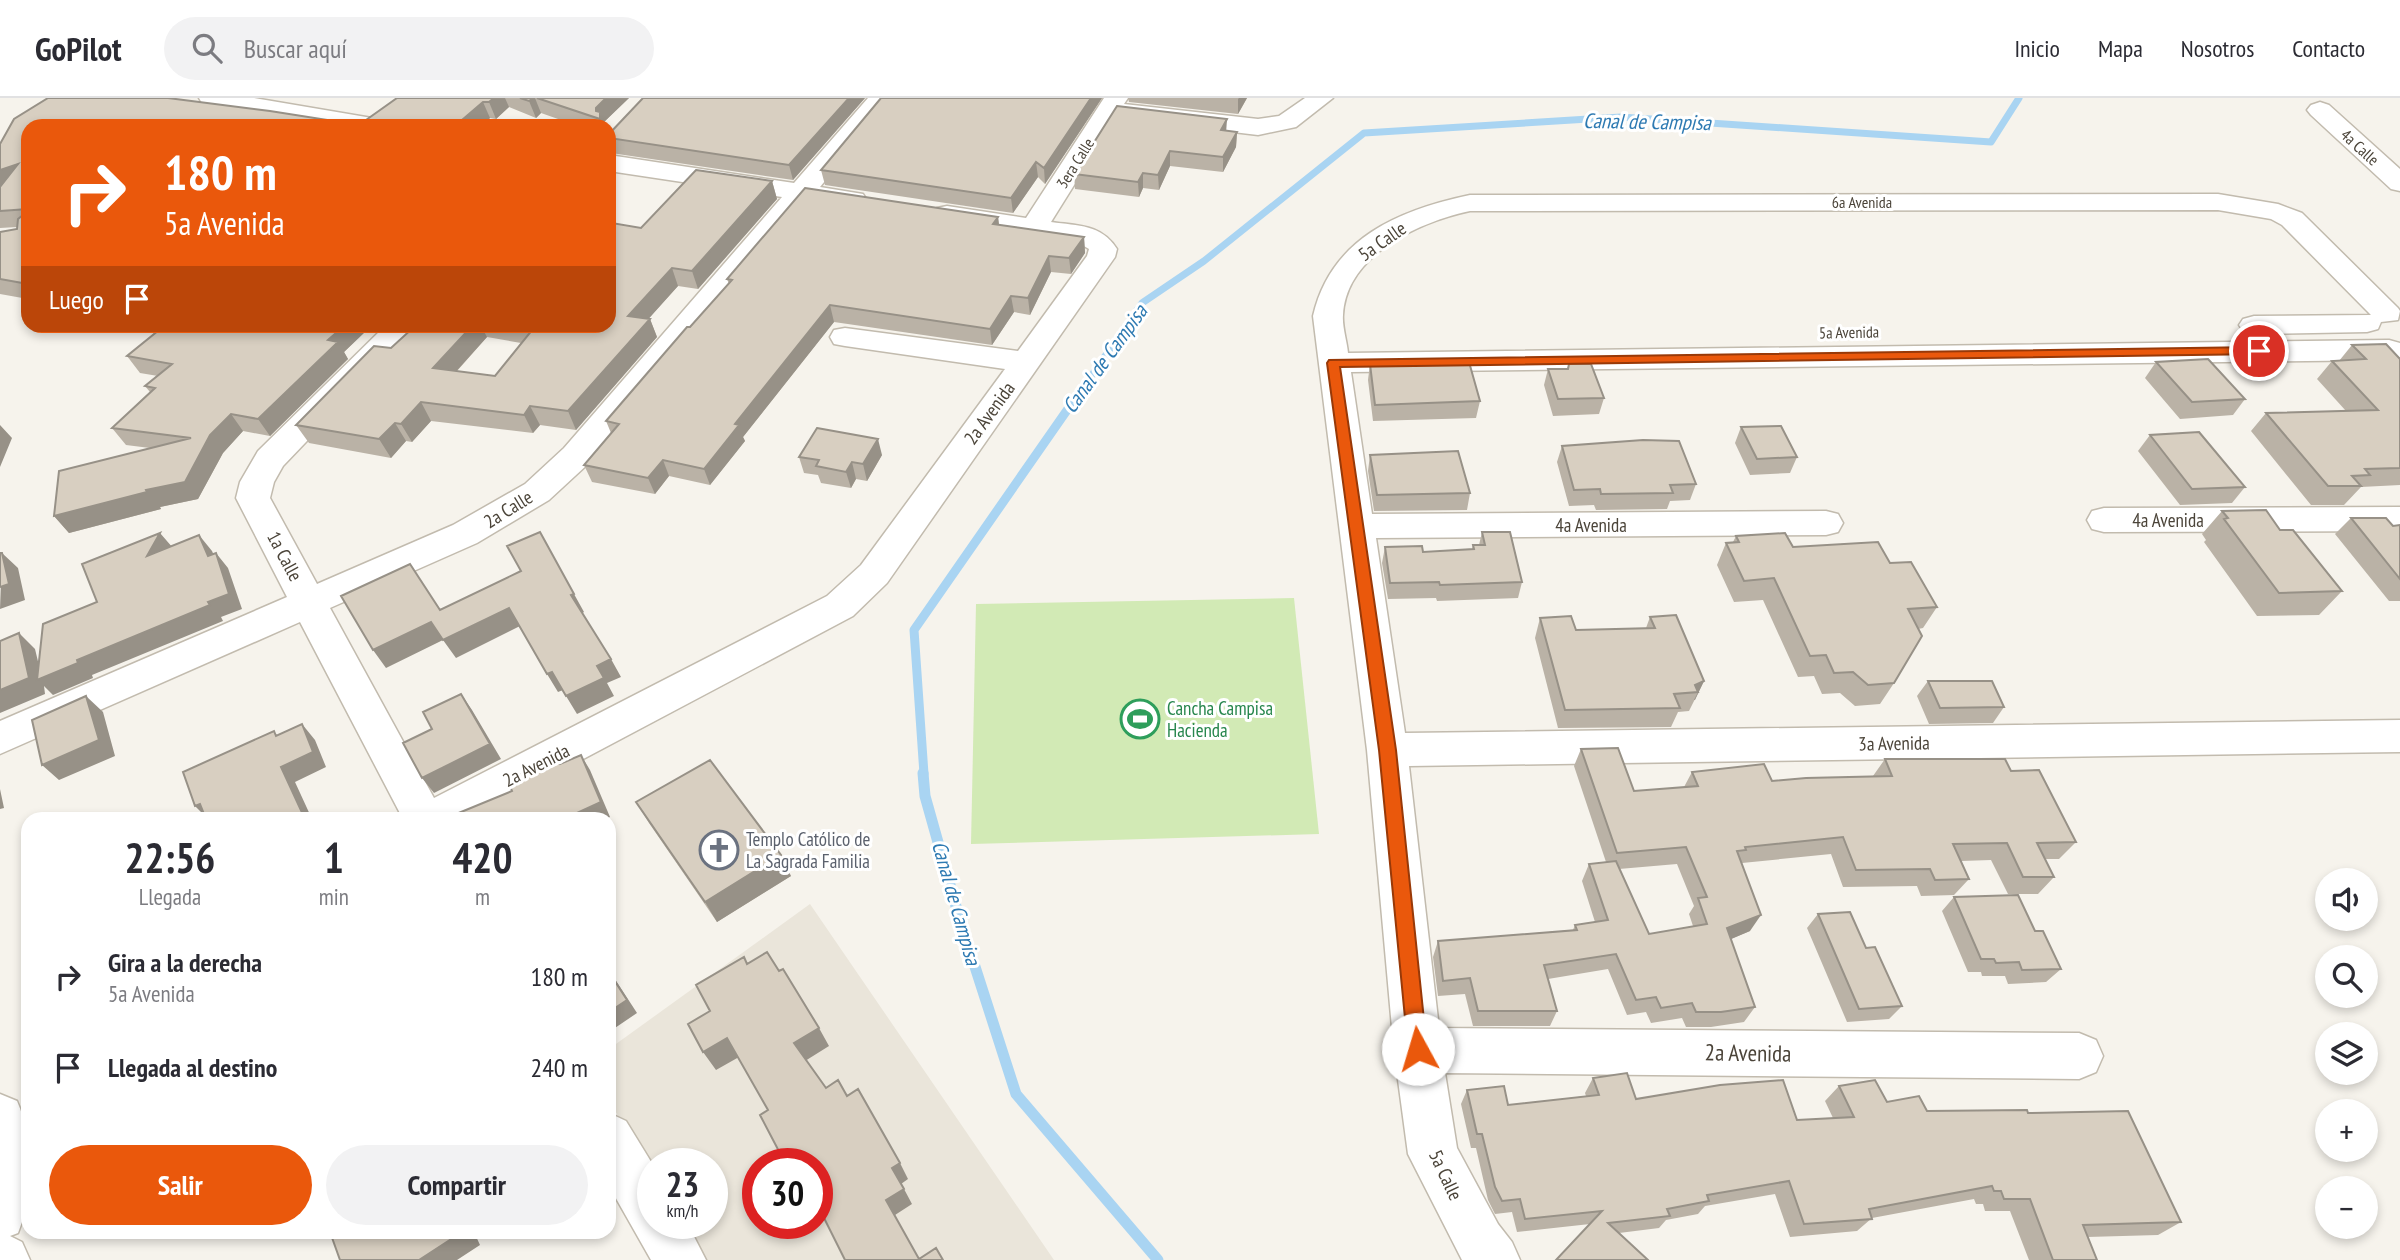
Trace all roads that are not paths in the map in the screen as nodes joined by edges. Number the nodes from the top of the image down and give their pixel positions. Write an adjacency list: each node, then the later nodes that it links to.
1 (211, 98): 6 (street)
2 (881, 98): 9 (street, 2a Calle)
3 (1321, 98): 4 (street)
4 (1112, 104): 13 (street, 3era Calle)
5 (2320, 110): 8 (street, 4a Calle)
6 (332, 119)
7 (616, 164): 9 (street)
8 (2400, 183)
9 (802, 193): 11 (street); 27 (street, 2a Calle)
10 (1470, 203): 14 (street, 6a Avenida); 19 (street, 5a Calle)
11 (883, 205)
12 (924, 211): 13 (street, 2a Avenida)
13 (1034, 227): 22 (street, 2a Avenida)
14 (2385, 317): 15 (street, 5a Avenida); 20 (street, 6a Avenida)
15 (2006, 330): 18 (street, 5a Avenida); 21 (street)
16 (395, 333): 27 (street, 1a Calle)
17 (845, 337): 22 (street)
18 (1626, 348): 19 (street, 5a Avenida); 21 (street, 5a Avenida)
19 (1332, 350): 26 (street, 5a Calle)
20 (2394, 352): 21 (street, 5a Avenida)
21 (2024, 355)
22 (1026, 362): 32 (street, 2a Avenida)
23 (2400, 519): 24 (street, 4a Avenida)
24 (2104, 520)
25 (1826, 523): 26 (street, 4a Avenida)
26 (1355, 526): 30 (street, 5a Calle)
27 (309, 601): 29 (street, 2a Calle); 31 (street, 1a Calle)
28 (2400, 736): 30 (street, 3a Avenida)
29 (0, 738)
30 (1388, 750): 33 (street, 5a Calle)
31 (420, 812)
32 (445, 812)
33 (1418, 1049): 34 (street, 2a Avenida); 41 (street, 5a Calle)
34 (2079, 1056)
35 (0, 1118): 38 (street)
36 (616, 1150): 37 (street)
37 (637, 1186)
38 (6, 1194)
39 (668, 1239): 40 (street)
40 (680, 1260)
41 (1494, 1260)

